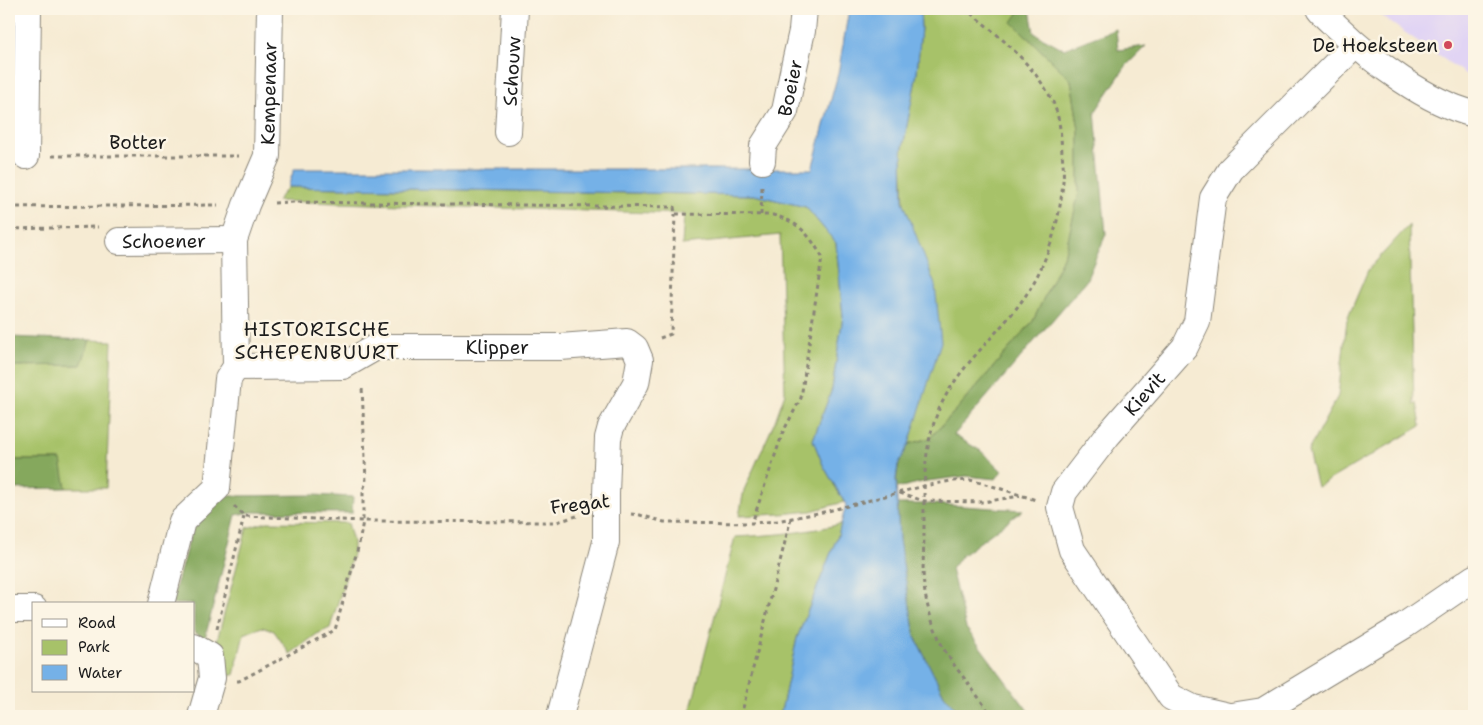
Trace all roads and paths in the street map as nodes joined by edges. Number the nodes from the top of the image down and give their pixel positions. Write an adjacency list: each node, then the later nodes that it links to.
1 (28, 9): 10 (street)
2 (270, 9): 11 (street, Kempenaar)
3 (515, 9): 9 (street, Schouw)
4 (804, 9): 12 (street, Boeier)
5 (965, 9): 24 (path)
6 (1319, 9): 7 (street)
7 (1355, 45): 8 (street); 42 (street, Kievit)
8 (1474, 114)
9 (508, 132)
10 (26, 156): 11 (path, Botter)
11 (267, 156): 14 (street, Kempenaar)
12 (762, 161)
13 (762, 204): 17 (path)
14 (246, 205): 15 (path); 16 (path); 19 (street, Schoener)
15 (9, 207)
16 (675, 214): 17 (path); 21 (path)
17 (762, 214): 32 (path)
18 (9, 229): 20 (path, Schoener)
19 (234, 240): 20 (street, Schoener); 23 (street, Schoener)
20 (119, 241)
21 (635, 348): 22 (street, Klipper); 28 (street)
22 (361, 356): 23 (street, Klipper); 31 (path)
23 (236, 366): 25 (street)
24 (924, 486): 26 (path, Fregat); 27 (path); 27 (path, Fregat)
25 (217, 488): 29 (path); 34 (street)
26 (899, 493): 27 (path); 30 (path, Fregat)
27 (924, 501): 41 (path)
28 (607, 512): 31 (path, Fregat); 32 (path, Fregat); 39 (street)
29 (244, 516): 31 (path, Fregat); 37 (path)
30 (792, 518): 32 (path, Fregat); 40 (path)
31 (363, 521): 37 (path)
32 (752, 522)
33 (1474, 578): 42 (street, Kievit)
34 (162, 602)
35 (9, 609): 36 (street)
36 (32, 609)
37 (205, 661): 38 (street)
38 (201, 716)
39 (560, 716)
40 (741, 716)
41 (992, 716)
42 (1230, 716)

